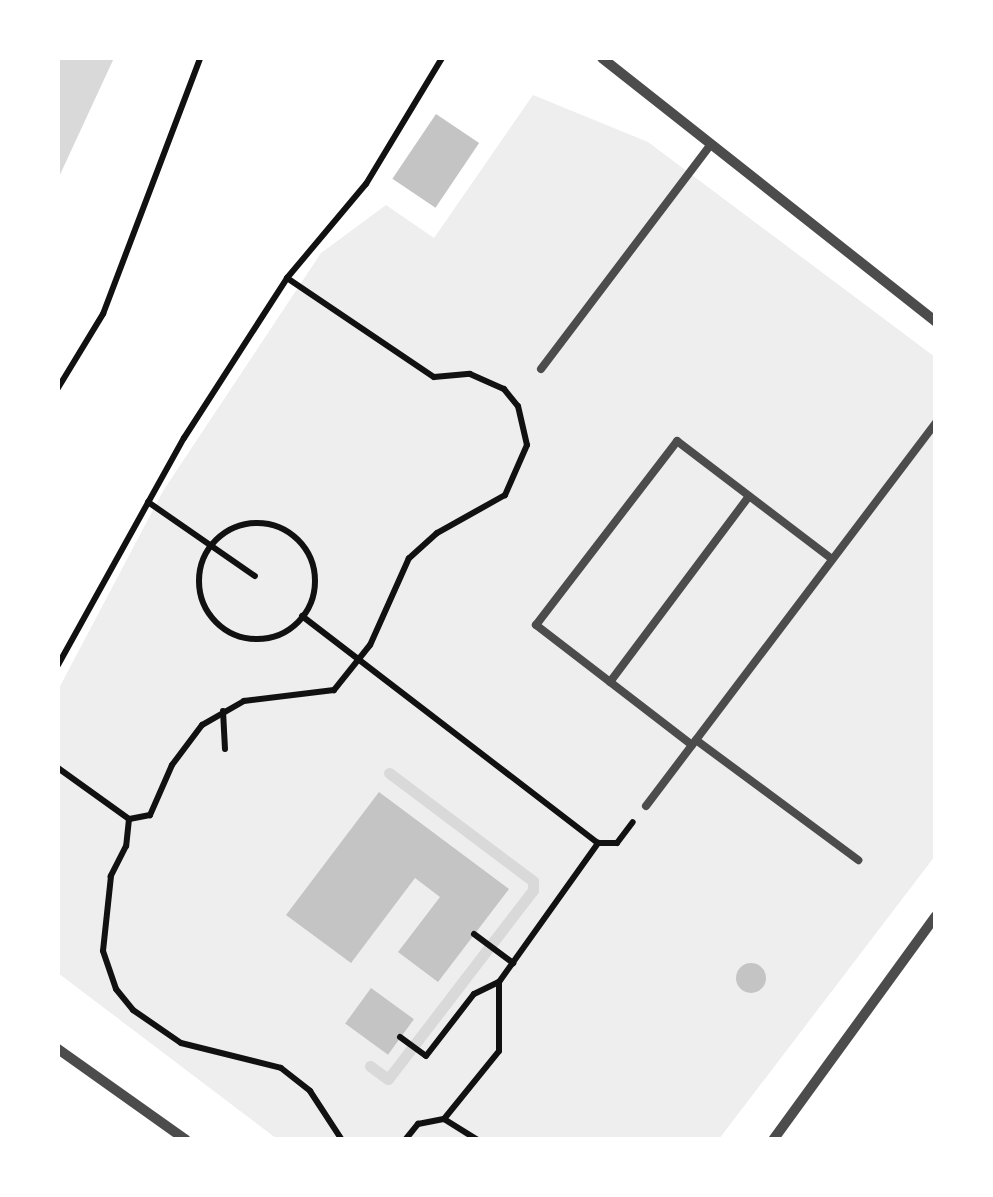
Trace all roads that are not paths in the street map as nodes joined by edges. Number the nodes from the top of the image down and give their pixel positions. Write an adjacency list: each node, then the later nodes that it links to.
1 (602, 58): 2 (street)
2 (709, 147): 3 (street); 4 (lane)
3 (936, 322)
4 (541, 369)
5 (936, 422): 7 (lane)
6 (749, 496): 7 (lane); 8 (lane); 8 (lane)
7 (832, 560): 9 (lane)
8 (610, 682): 9 (lane)
9 (694, 742): 10 (lane); 11 (lane)
10 (646, 806)
11 (858, 860)
12 (936, 916): 15 (street)
13 (58, 1049): 14 (street)
14 (180, 1138)
15 (774, 1140)

